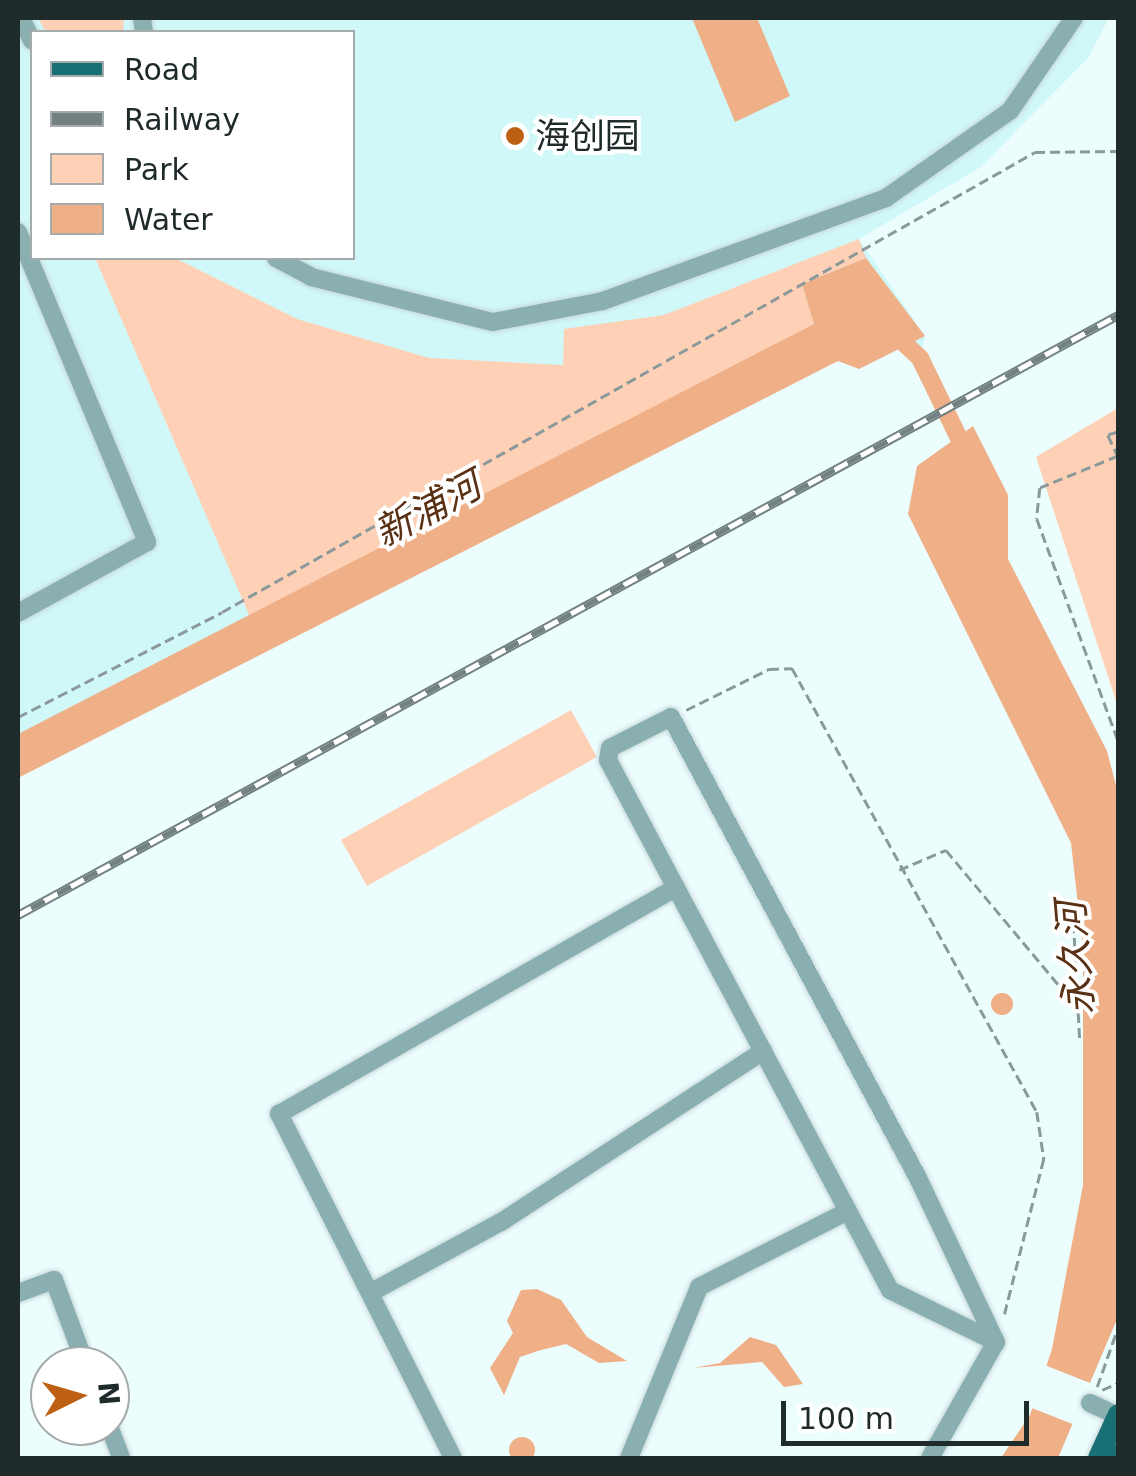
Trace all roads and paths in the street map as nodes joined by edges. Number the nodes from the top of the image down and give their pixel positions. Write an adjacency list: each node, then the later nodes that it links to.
1 (1074, 18): 4 (street)
2 (1118, 151): 7 (path)
3 (18, 232): 6 (street)
4 (280, 260)
5 (1118, 432): 9 (path)
6 (18, 613)
7 (18, 717)
8 (671, 717): 10 (path); 11 (street); 20 (street)
9 (1118, 740)
10 (898, 870): 13 (path); 20 (path)
11 (676, 888): 15 (street); 17 (street)
12 (1073, 908): 13 (path)
13 (1078, 1009): 14 (path)
14 (1080, 1041)
15 (763, 1051): 16 (street); 17 (street)
16 (848, 1211): 20 (street); 26 (street)
17 (370, 1293): 25 (street)
18 (18, 1294): 21 (street)
19 (1118, 1327): 22 (path)
20 (996, 1342): 27 (street)
21 (79, 1346)
22 (1118, 1384)
23 (1090, 1404): 24 (street)
24 (1118, 1415): 28 (main road)
25 (453, 1458)
26 (629, 1458)
27 (930, 1458)
28 (1098, 1458)

